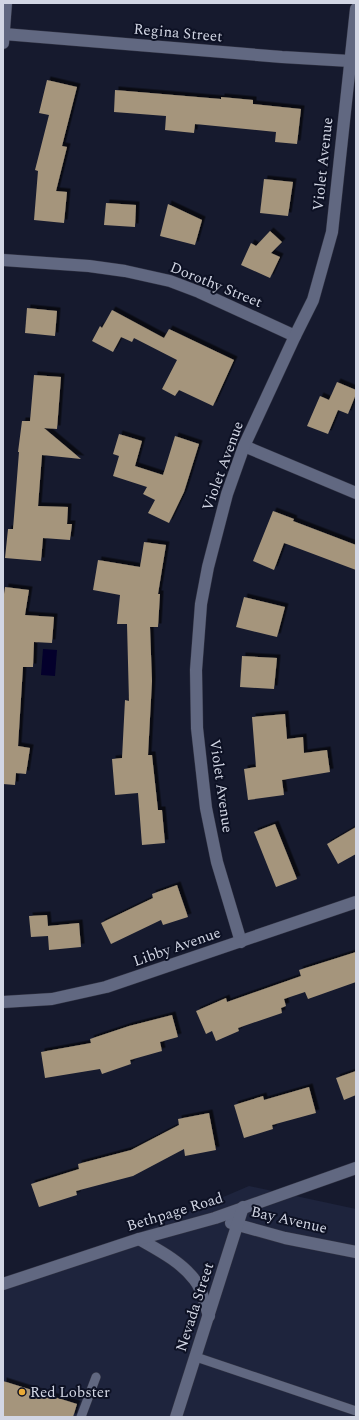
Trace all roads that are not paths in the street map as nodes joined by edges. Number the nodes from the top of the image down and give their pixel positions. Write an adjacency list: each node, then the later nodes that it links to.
1 (6, 3): 3 (street)
2 (356, 9): 4 (street, Violet Avenue)
3 (3, 38): 4 (street, Regina Street)
4 (350, 61): 6 (street, Violet Avenue)
5 (3, 260): 6 (street, Dorothy Street)
6 (295, 336): 7 (street, Violet Avenue)
7 (244, 446): 8 (street); 10 (street, Violet Avenue)
8 (356, 493)
9 (356, 902): 10 (street, Libby Avenue)
10 (241, 942): 11 (street, Libby Avenue)
11 (3, 1002)
12 (356, 1168): 13 (street, Bethpage Road)
13 (243, 1207): 14 (street, Bethpage Road); 15 (street, Nevada Street)
14 (215, 1218): 15 (street, Bay Avenue); 16 (street, Bethpage Road)
15 (238, 1225): 17 (street, Bay Avenue); 19 (street, Nevada Street)
16 (139, 1239): 18 (street, Bethpage Road); 19 (street)
17 (356, 1252)
18 (3, 1284)
19 (209, 1316): 20 (street, Nevada Street)
20 (196, 1357): 22 (lane); 24 (street, Nevada Street)
21 (96, 1377): 23 (lane)
22 (356, 1411)
23 (81, 1417)
24 (176, 1417)

